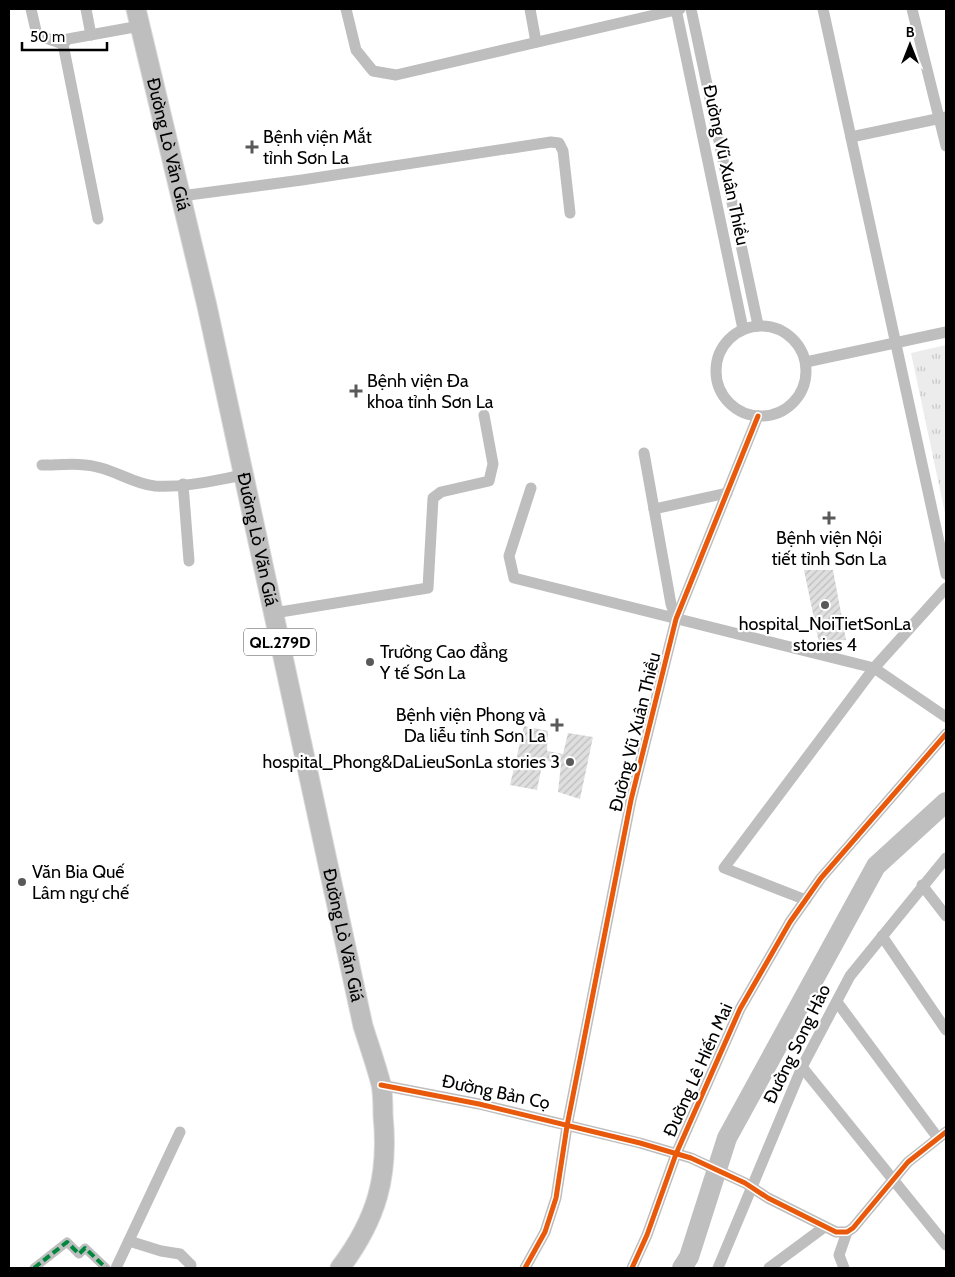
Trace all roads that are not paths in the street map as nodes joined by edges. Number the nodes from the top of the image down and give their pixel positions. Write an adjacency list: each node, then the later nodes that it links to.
1 (31, 9): 12 (street)
2 (86, 9): 10 (street)
3 (346, 9): 11 (street)
4 (530, 9): 11 (street)
5 (677, 9): 11 (street); 20 (street, Đường Vũ Xuân Thiều)
6 (691, 9): 19 (street, Đường Vũ Xuân Thiều)
7 (823, 9): 14 (street)
8 (912, 9): 13 (street)
9 (138, 17): 10 (street); 16 (highway, Đường Lò Văn Giá / QL.279D)
10 (91, 35): 12 (street)
11 (536, 42)
12 (63, 44): 18 (street)
13 (943, 118): 14 (street); 15 (street)
14 (851, 137): 22 (street)
15 (946, 146)
16 (181, 196): 17 (street); 28 (highway, Đường Lò Văn Giá / QL.279D)
17 (570, 213)
18 (98, 219)
19 (758, 325): 20 (street); 23 (street)
20 (743, 329): 25 (street)
21 (946, 332): 22 (street)
22 (896, 343): 23 (street); 34 (street)
23 (806, 362): 25 (street)
24 (484, 416): 36 (street)
25 (758, 416): 31 (street, Đường Vũ Xuân Thiều)
26 (644, 453): 32 (street)
27 (42, 465): 29 (street)
28 (244, 475): 29 (street); 36 (highway, Đường Lò Văn Giá / QL.279D)
29 (184, 484): 33 (street)
30 (531, 488): 37 (street)
31 (727, 494): 32 (street); 37 (street, Đường Vũ Xuân Thiều)
32 (654, 509): 37 (street)
33 (189, 561)
34 (946, 574)
35 (946, 588): 38 (street)
36 (274, 613): 49 (highway, Đường Lò Văn Giá / QL.279D)
37 (676, 619): 38 (street); 50 (street, Đường Vũ Xuân Thiều)
38 (874, 668): 39 (street); 43 (street)
39 (946, 717)
40 (946, 734): 43 (street, Đường Lê Hiến Mai)
41 (946, 858): 42 (street, Đường Song Hào)
42 (922, 886): 44 (street); 45 (street, Đường Song Hào)
43 (806, 900): 53 (street, Đường Lê Hiến Mai)
44 (946, 916)
45 (882, 936): 46 (street, Đường Song Hào); 47 (street)
46 (837, 1002): 48 (street, Đường Song Hào); 52 (street)
47 (946, 1030)
48 (802, 1067): 54 (street); 55 (street, Đường Song Hào)
49 (381, 1085): 50 (street, Đường Bản Cọ); 64 (highway, Đường Lò Văn Giá / QL.279D)
50 (567, 1126): 53 (street, Đường Bản Cọ); 65 (street, Đường Vũ Xuân Thiều)
51 (180, 1132): 58 (street)
52 (942, 1135): 54 (street)
53 (676, 1154): 55 (street, Đường Bản Cọ); 66 (street, Đường Lê Hiến Mai)
54 (893, 1180): 57 (street); 59 (street)
55 (749, 1185): 56 (street); 67 (street, Đường Song Hào)
56 (823, 1228): 57 (street); 68 (street)
57 (847, 1232): 69 (street)
58 (129, 1241): 60 (street); 63 (street)
59 (946, 1244)
60 (191, 1265)
61 (34, 1268): 62 (street)
62 (106, 1268)
63 (116, 1268)
64 (340, 1268)
65 (525, 1268)
66 (632, 1268)
67 (718, 1268)
68 (769, 1268)
69 (844, 1268)

